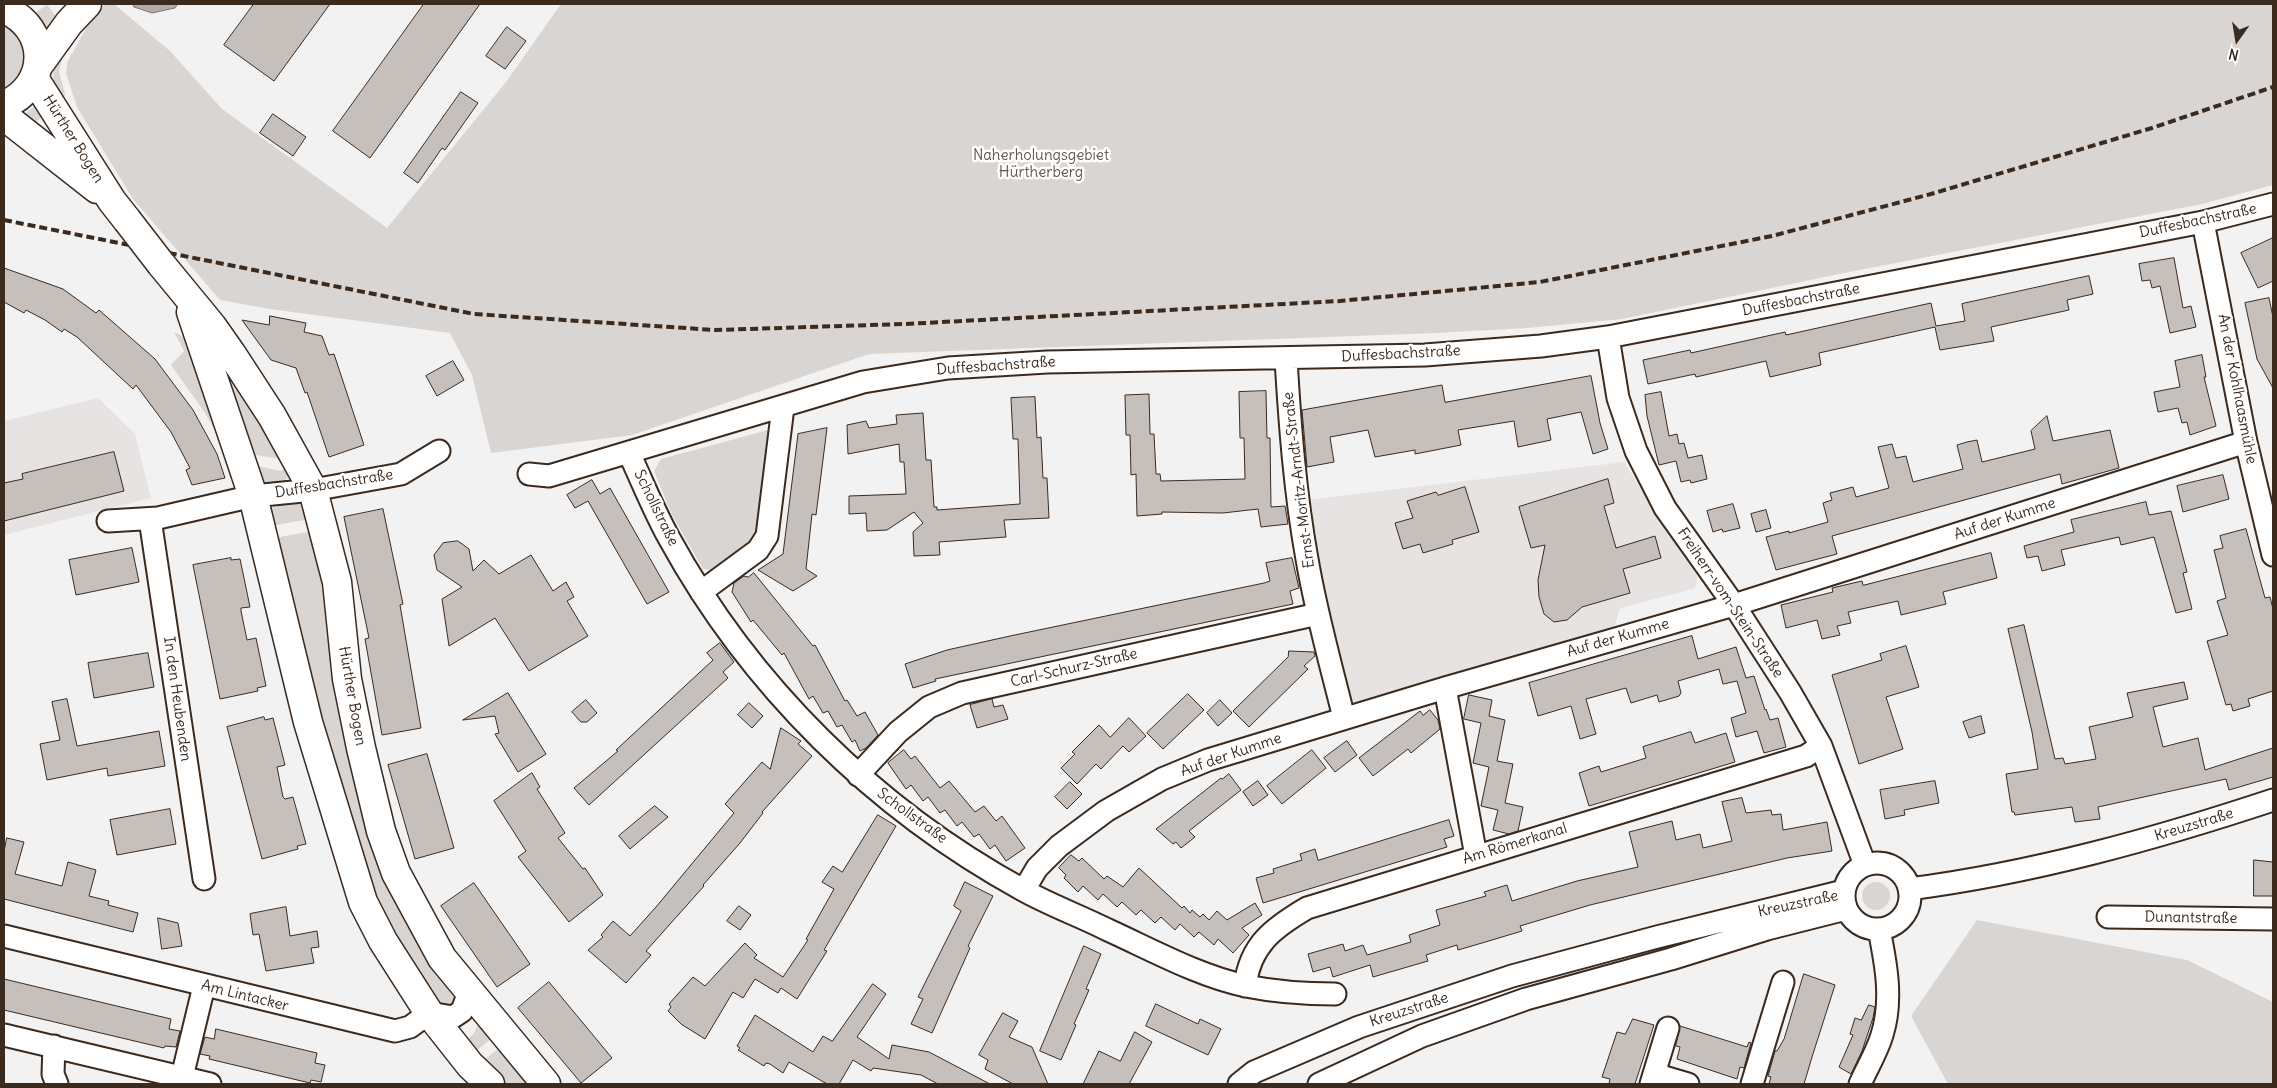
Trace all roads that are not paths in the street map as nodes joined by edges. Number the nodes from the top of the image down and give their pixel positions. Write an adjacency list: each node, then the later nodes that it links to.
1 (87, 4): 3 (street)
2 (15, 9): 3 (street)
3 (36, 72): 4 (street); 7 (street, Hürther Bogen)
4 (4, 106)
5 (4, 116): 7 (street, Hürther Bogen)
6 (2273, 204): 8 (street, Duffesbachstraße)
7 (119, 210): 9 (street, Hürther Bogen, bridge)
8 (2204, 222): 10 (street, Duffesbachstraße); 13 (street, An der Kohlhaasmühle)
9 (186, 296): 17 (street, Hürther Bogen); 18 (street, Hürther Bogen)
10 (1608, 337): 11 (street, Duffesbachstraße); 23 (street, Freiherr-vom-Stein-Straße)
11 (1286, 359): 12 (street, Duffesbachstraße); 24 (street, Ernst-Moritz-Arndt-Straße)
12 (783, 407): 15 (street, Duffesbachstraße); 22 (street)
13 (2246, 442): 21 (street, An der Kohlhaasmühle); 23 (street, Auf der Kumme)
14 (439, 451): 17 (street, Duffesbachstraße)
15 (629, 453): 16 (street, Duffesbachstraße); 22 (street, Schollstraße)
16 (529, 474)
17 (313, 490): 18 (street, Duffesbachstraße); 43 (street, Hürther Bogen)
18 (253, 496): 19 (street); 45 (street, Hürther Bogen)
19 (150, 518): 20 (street); 32 (street, In den Heubenden)
20 (108, 521)
21 (2272, 546)
22 (701, 592): 28 (street, Schollstraße)
23 (1734, 605): 25 (street, Auf der Kumme); 27 (street, Freiherr-vom-Stein-Straße)
24 (1318, 614): 26 (street, Ernst-Moritz-Arndt-Straße); 28 (street, Carl-Schurz-Straße)
25 (1445, 688): 26 (street, Auf der Kumme); 30 (street)
26 (1344, 718): 34 (street, Auf der Kumme)
27 (1820, 746): 30 (street, Am Römerkanal); 31 (street, Freiherr-vom-Stein-Straße)
28 (858, 775): 34 (street, Schollstraße)
29 (2273, 800): 33 (street, Kreuzstraße)
30 (1476, 856): 42 (street, Am Römerkanal)
31 (1865, 865): 33 (street); 35 (street)
32 (204, 879)
33 (1909, 889): 38 (street)
34 (1024, 890): 42 (street, Schollstraße)
35 (1845, 900): 38 (street); 55 (street, Kreuzstraße); 56 (street, Kreuzstraße)
36 (2108, 917): 37 (street, Dunantstraße)
37 (2273, 919)
38 (1879, 929): 59 (street)
39 (4, 936): 41 (street, Am Lintacker)
40 (1783, 982): 58 (street)
41 (204, 986): 45 (street, Am Lintacker); 49 (street)
42 (1245, 986): 44 (street, Schollstraße)
43 (469, 992): 45 (street); 54 (street, Hürther Bogen)
44 (1335, 994)
45 (429, 1014): 53 (street, Hürther Bogen)
46 (1668, 1028): 50 (street)
47 (4, 1035): 48 (street)
48 (54, 1046): 49 (street); 51 (street)
49 (182, 1077): 52 (street)
50 (1653, 1079): 57 (street)
51 (57, 1084)
52 (210, 1084)
53 (490, 1084)
54 (546, 1084)
55 (1240, 1084)
56 (1319, 1084)
57 (1688, 1084)
58 (1752, 1084)
59 (1860, 1084)

